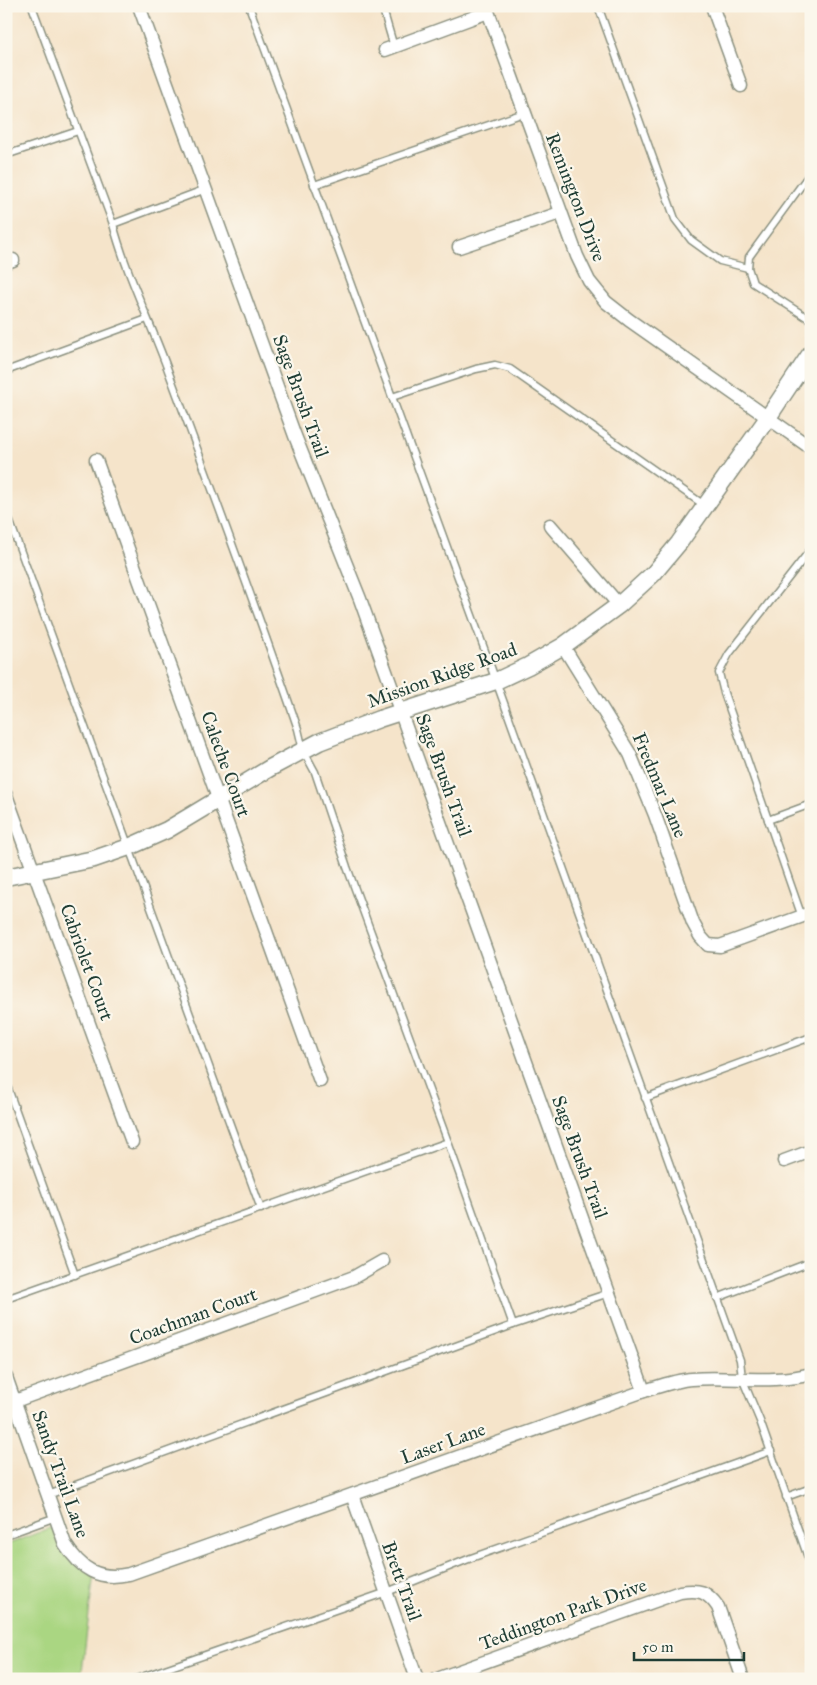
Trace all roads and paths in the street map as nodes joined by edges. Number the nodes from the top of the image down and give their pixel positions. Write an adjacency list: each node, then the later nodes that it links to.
1 (32, 6): 11 (lane)
2 (138, 6): 15 (street, Sage Brush Trail)
3 (249, 6): 14 (lane)
4 (382, 6): 8 (lane)
5 (598, 6): 19 (lane)
6 (712, 6): 9 (street)
7 (487, 9): 8 (street); 10 (street, Remington Drive)
8 (390, 48)
9 (741, 86)
10 (524, 113): 14 (lane); 16 (street, Remington Drive)
11 (78, 131): 12 (lane); 17 (lane)
12 (6, 155)
13 (811, 172): 19 (lane)
14 (314, 185): 24 (lane)
15 (206, 189): 17 (lane); 35 (street, Sage Brush Trail)
16 (560, 213): 18 (street); 25 (street, Remington Drive)
17 (113, 224): 20 (lane)
18 (459, 247)
19 (748, 268): 21 (lane)
20 (147, 319): 23 (lane); 36 (lane)
21 (811, 320)
22 (811, 353): 25 (street, Mission Ridge Road)
23 (6, 371)
24 (392, 397): 28 (lane); 34 (lane)
25 (767, 419): 26 (street, Remington Drive); 28 (street, Mission Ridge Road)
26 (811, 448)
27 (96, 460): 38 (street, Caleche Court)
28 (705, 506): 32 (street, Mission Ridge Road)
29 (6, 511): 41 (lane)
30 (550, 525): 32 (street)
31 (811, 549): 40 (lane)
32 (619, 605): 33 (street, Mission Ridge Road)
33 (563, 646): 34 (street, Mission Ridge Road); 44 (street, Fredmar Lane)
34 (496, 681): 35 (street, Mission Ridge Road); 48 (lane)
35 (402, 712): 36 (street, Mission Ridge Road); 57 (street, Sage Brush Trail)
36 (303, 750): 38 (street, Mission Ridge Road); 50 (lane)
37 (6, 795): 42 (street, Cabriolet Court)
38 (219, 800): 41 (street, Mission Ridge Road); 46 (street, Caleche Court)
39 (811, 804): 40 (lane)
40 (768, 820): 44 (lane)
41 (129, 847): 42 (street, Mission Ridge Road); 53 (lane)
42 (34, 872): 43 (street, Mission Ridge Road); 49 (street, Cabriolet Court)
43 (6, 877)
44 (806, 915)
45 (811, 1037): 48 (lane)
46 (320, 1080)
47 (6, 1083): 56 (lane)
48 (645, 1098): 58 (lane)
49 (132, 1142)
50 (448, 1142): 53 (lane); 60 (lane)
51 (811, 1151): 52 (street)
52 (784, 1161)
53 (261, 1209): 56 (lane)
54 (382, 1260): 65 (street, Coachman Court)
55 (811, 1262): 58 (lane)
56 (74, 1275): 59 (lane)
57 (609, 1293): 60 (lane); 64 (street, Sage Brush Trail)
58 (717, 1298): 63 (lane)
59 (6, 1299)
60 (513, 1326): 68 (lane)
61 (811, 1374): 63 (street, Laser Lane)
62 (6, 1377): 65 (street, Sandy Trail Lane)
63 (742, 1378): 64 (street, Laser Lane); 66 (lane)
64 (644, 1391): 69 (street, Laser Lane)
65 (15, 1401): 68 (street, Sandy Trail Lane)
66 (771, 1452): 70 (lane); 75 (lane)
67 (811, 1488): 70 (lane)
68 (48, 1495): 71 (street, Sandy Trail Lane)
69 (352, 1495): 74 (street, Laser Lane); 75 (street, Brett Trail)
70 (786, 1497): 73 (lane)
71 (56, 1517): 72 (lane); 74 (street, Sandy Trail Lane)
72 (6, 1535)
73 (811, 1566)
74 (94, 1573)
75 (387, 1592): 76 (lane); 77 (street, Brett Trail)
76 (136, 1679)
77 (417, 1679)
78 (437, 1679): 79 (street, Teddington Park Drive)
79 (744, 1679)

